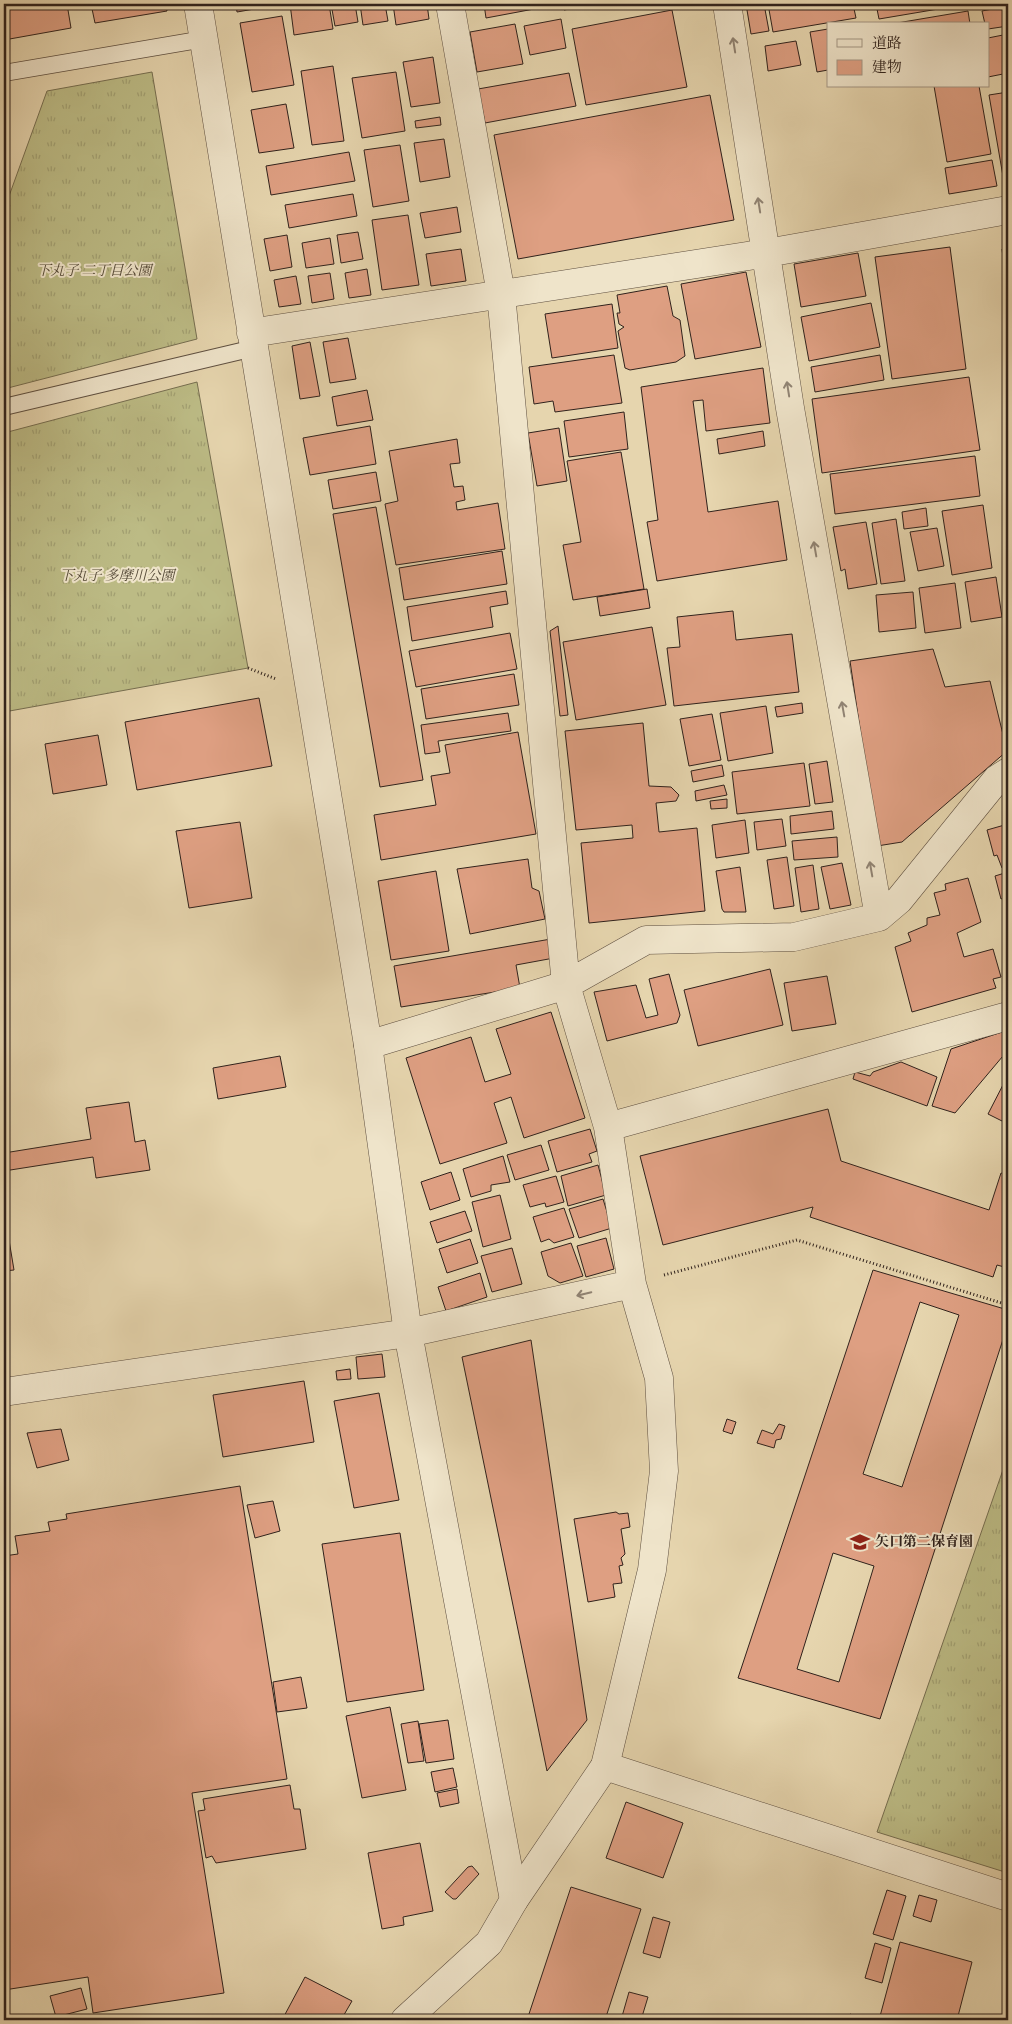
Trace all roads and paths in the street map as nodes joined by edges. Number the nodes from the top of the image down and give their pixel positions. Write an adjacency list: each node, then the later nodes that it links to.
1 (198, 4): 4 (street)
2 (450, 4): 8 (street)
3 (727, 4): 7 (street, one-way to 3)
4 (204, 39): 5 (lane); 9 (street)
5 (4, 73)
6 (1008, 210): 7 (street)
7 (767, 253): 8 (street); 14 (street, one-way to 7)
8 (501, 294): 9 (street); 15 (street)
9 (252, 340): 10 (lane); 17 (street)
10 (4, 407)
11 (248, 668): 12 (path)
12 (283, 682)
13 (1008, 772): 14 (street)
14 (880, 918): 15 (street)
15 (566, 985): 17 (street); 18 (street)
16 (1008, 1016): 18 (street)
17 (368, 1045): 21 (street)
18 (608, 1127): 19 (street)
19 (632, 1284): 20 (path); 21 (street, one-way to 21); 23 (street)
20 (1008, 1306)
21 (408, 1333): 22 (street); 25 (street)
22 (4, 1392)
23 (605, 1766): 24 (street); 25 (street)
24 (1008, 1897)
25 (514, 1900): 26 (street)
26 (405, 2020)

